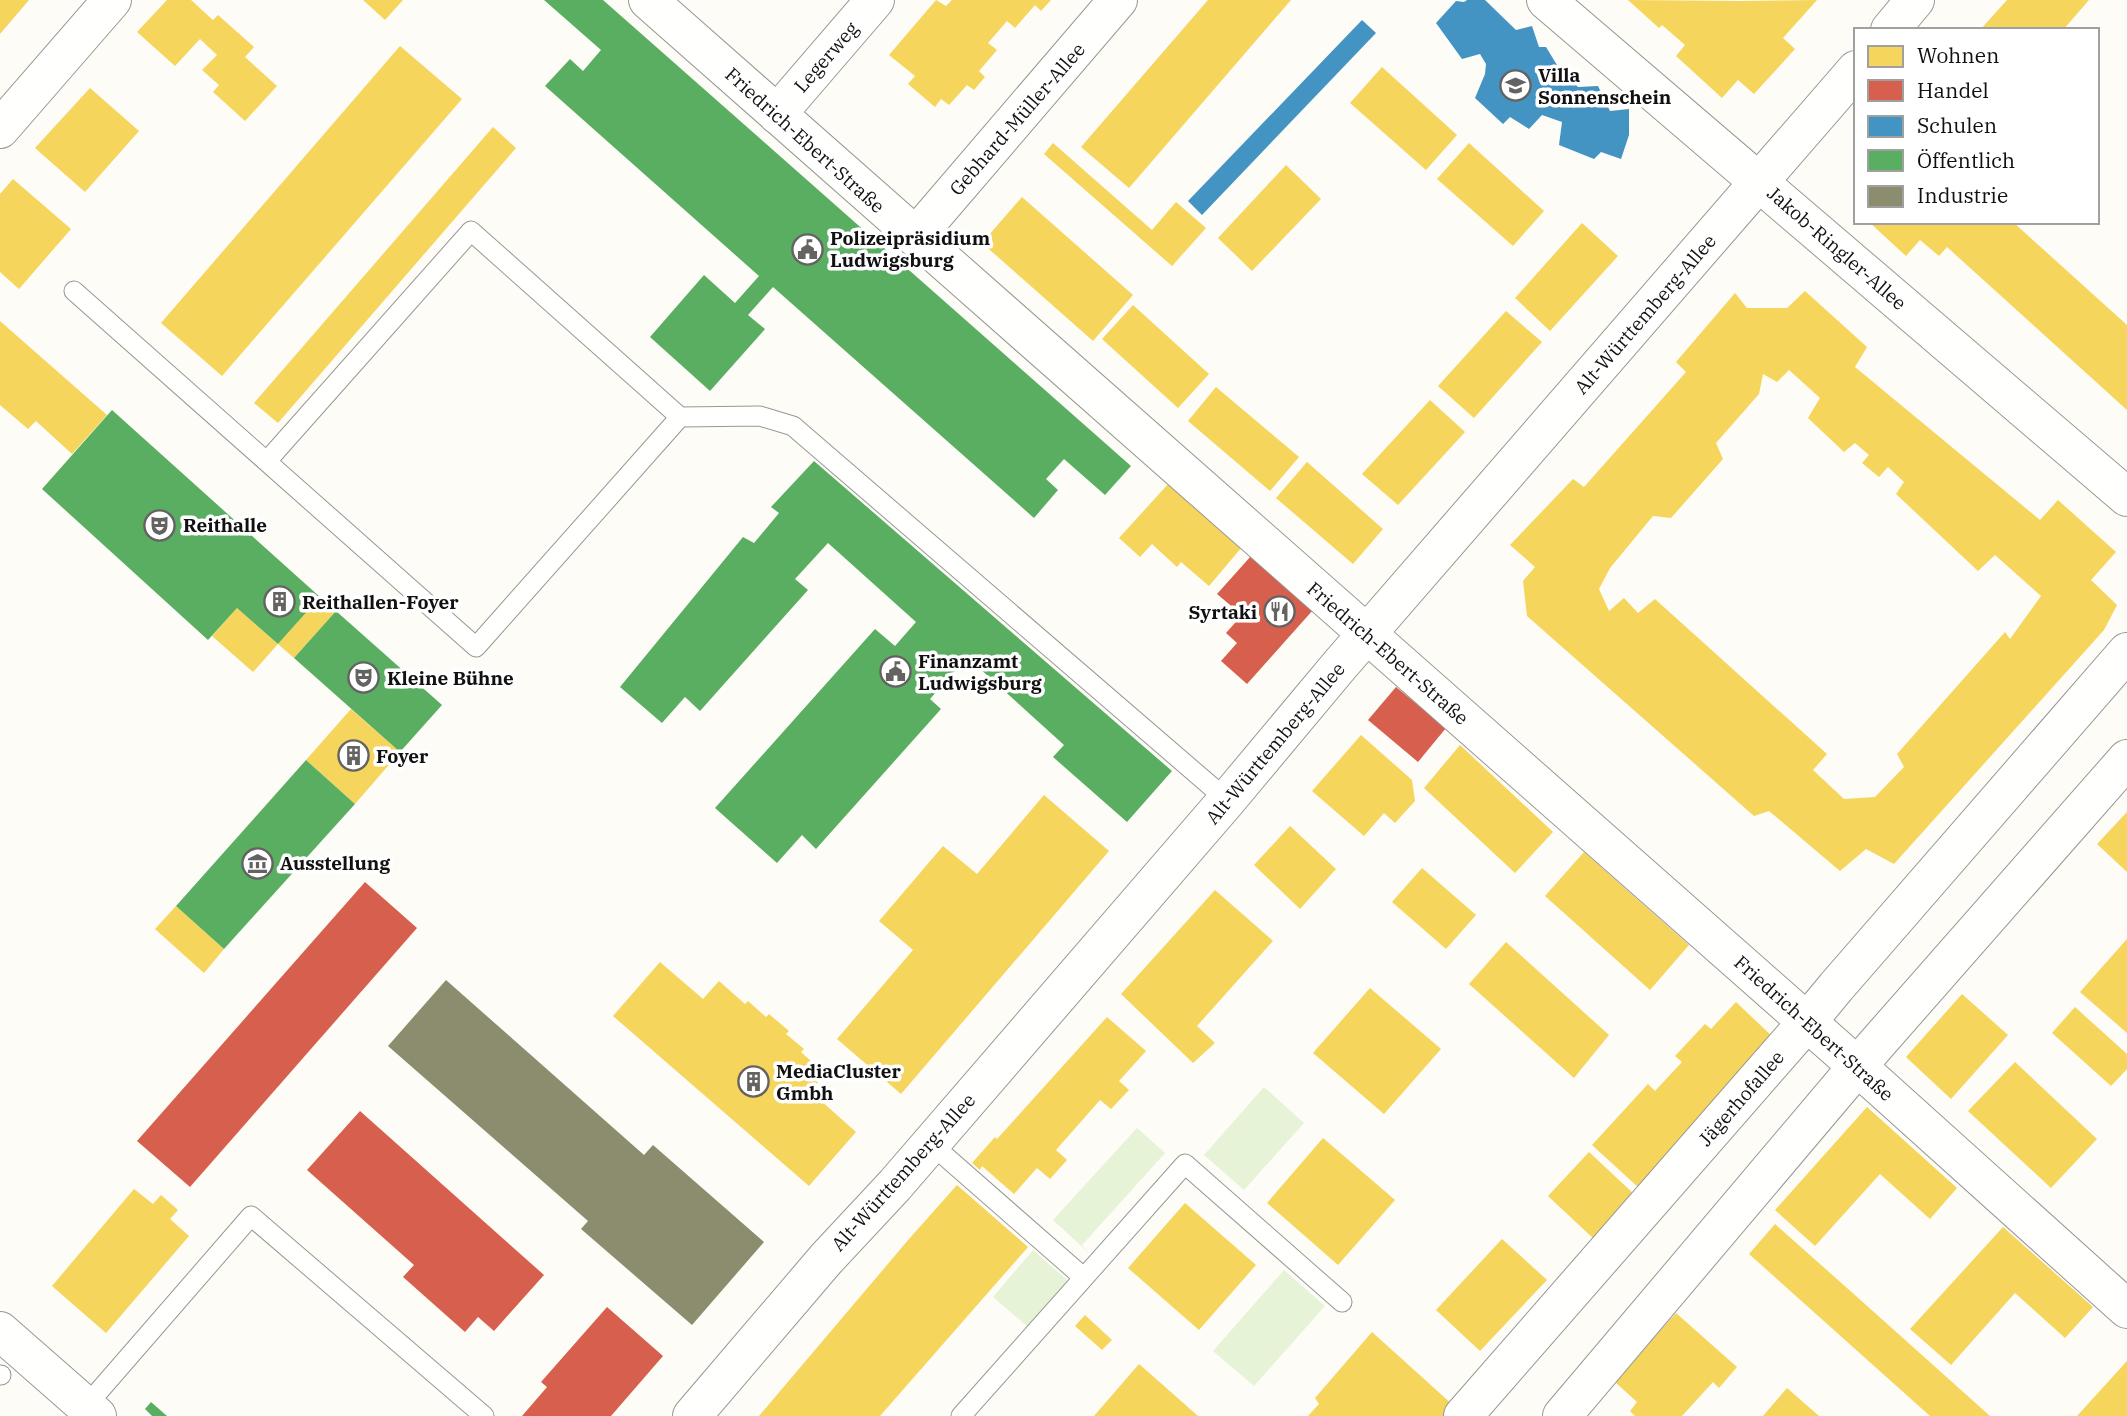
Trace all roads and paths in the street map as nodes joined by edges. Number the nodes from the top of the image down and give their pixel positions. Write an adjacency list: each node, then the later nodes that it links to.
1 (112, 0): 10 (street)
2 (648, 0): 9 (street, Friedrich-Ebert-Straße)
3 (875, 0): 9 (street, Legerweg)
4 (1118, 0): 12 (street, Gebhard-Müller-Allee)
5 (1546, 0): 11 (street, Jakob-Ringler-Allee)
6 (1915, 0): 7 (street)
7 (1892, 28)
8 (1854, 72): 11 (street, Alt-Württemberg-Allee)
9 (777, 114): 12 (street, Friedrich-Ebert-Straße)
10 (0, 129)
11 (1759, 182): 16 (street, Jakob-Ringler-Allee); 17 (street, Alt-Württemberg-Allee)
12 (915, 237): 17 (street, Friedrich-Ebert-Straße)
13 (74, 291): 15 (lane)
14 (680, 417): 15 (lane); 15 (lane); 20 (lane)
15 (267, 461)
16 (2127, 497)
17 (1367, 634): 20 (street, Alt-Württemberg-Allee); 21 (street, Friedrich-Ebert-Straße)
18 (2127, 652): 21 (street, Jägerhofallee)
19 (2127, 759): 22 (street)
20 (1227, 800): 23 (street, Alt-Württemberg-Allee)
21 (1807, 1022): 22 (street, Friedrich-Ebert-Straße); 32 (street, Jägerhofallee)
22 (1857, 1066): 26 (street, Friedrich-Ebert-Straße); 33 (street)
23 (930, 1143): 24 (lane); 30 (street, Alt-Württemberg-Allee)
24 (1083, 1277): 25 (lane); 31 (lane)
25 (1342, 1302)
26 (2127, 1309)
27 (0, 1331): 28 (street)
28 (92, 1411): 29 (lane)
29 (484, 1416)
30 (692, 1416)
31 (961, 1416)
32 (1463, 1416)
33 (1562, 1416)

